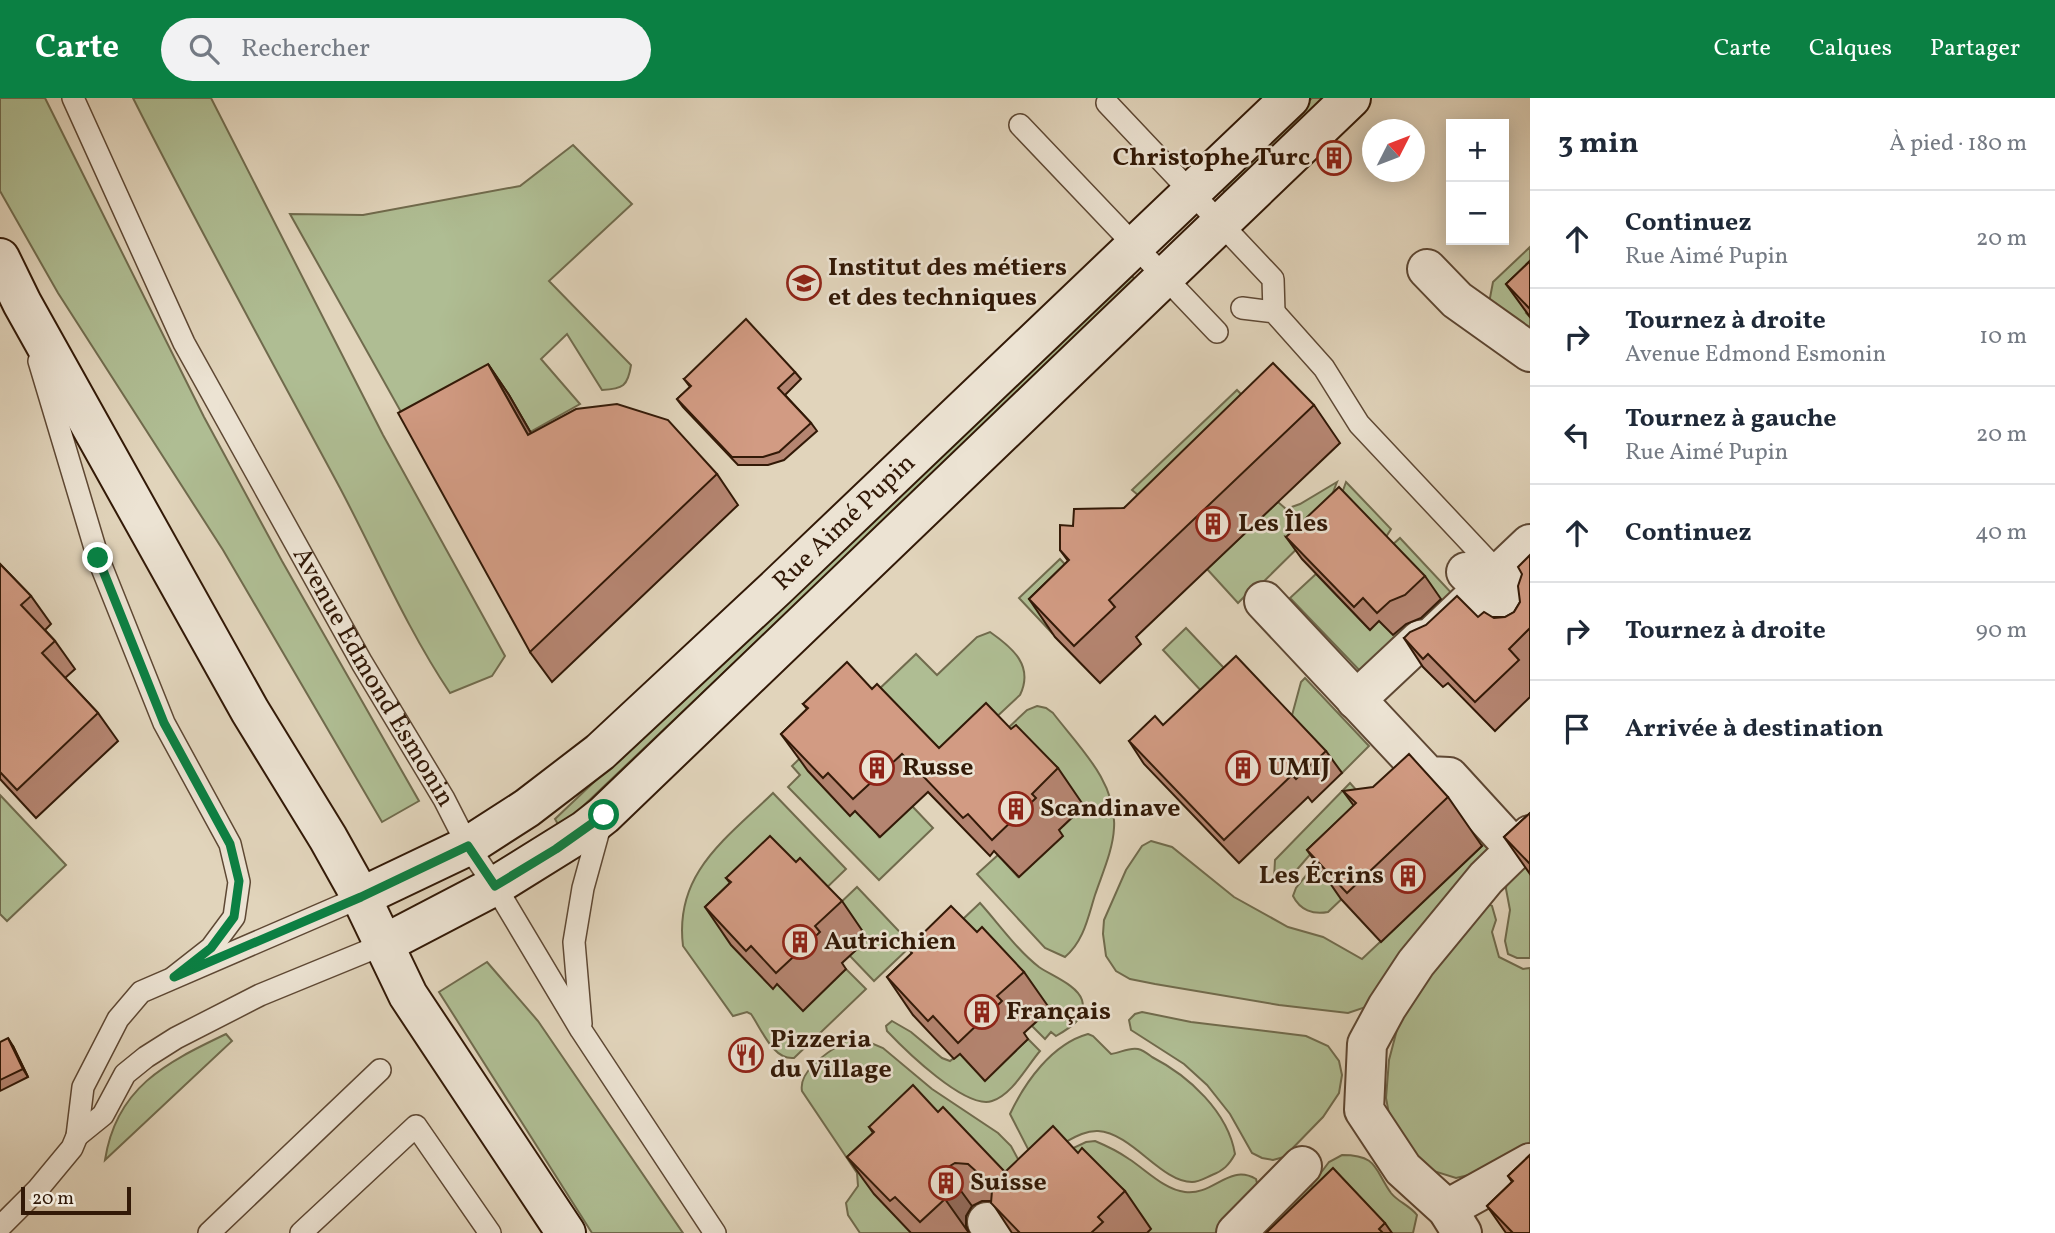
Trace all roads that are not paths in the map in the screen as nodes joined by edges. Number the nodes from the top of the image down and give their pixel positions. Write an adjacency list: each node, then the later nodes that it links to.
1 (73, 98): 24 (lane, Avenue Edmond Esmonin)
2 (1290, 98): 6 (street, Rue Aimé Pupin)
3 (1351, 98): 7 (street, Rue Aimé Pupin)
4 (1107, 103): 6 (lane)
5 (1020, 125): 8 (lane)
6 (1191, 192): 7 (lane); 8 (street, Rue Aimé Pupin)
7 (1220, 222): 11 (street, Rue Aimé Pupin); 14 (lane)
8 (1135, 246): 11 (lane); 24 (street, Rue Aimé Pupin)
9 (0, 258): 12 (street)
10 (1427, 269): 16 (street)
11 (1164, 276): 15 (lane); 22 (street, Rue Aimé Pupin)
12 (22, 303): 26 (street); 28 (lane)
13 (1242, 308): 14 (lane)
14 (1274, 312): 18 (lane)
15 (1217, 332)
16 (1530, 352)
17 (1530, 544): 18 (street)
18 (1482, 577): 20 (street); 21 (street)
19 (1264, 601): 21 (street)
20 (1524, 615)
21 (1356, 700): 23 (street)
22 (604, 815): 25 (street, Rue Aimé Pupin); 29 (lane)
23 (1523, 842): 34 (street)
24 (468, 846): 25 (lane, Avenue Edmond Esmonin); 26 (street, Rue Aimé Pupin)
25 (495, 886): 27 (street, Rue Aimé Pupin); 29 (lane, Avenue Edmond Esmonin)
26 (361, 897): 27 (street); 28 (lane)
27 (382, 945): 31 (lane); 39 (street)
28 (174, 977): 31 (lane)
29 (581, 1030): 40 (lane, Avenue Edmond Esmonin)
30 (380, 1070): 36 (lane)
31 (77, 1136): 35 (lane)
32 (1530, 1163): 34 (street)
33 (1301, 1166): 41 (street)
34 (1455, 1221)
35 (1, 1229)
36 (209, 1233)
37 (301, 1233): 38 (lane)
38 (490, 1233)
39 (566, 1233)
40 (715, 1233)
41 (1236, 1233)

